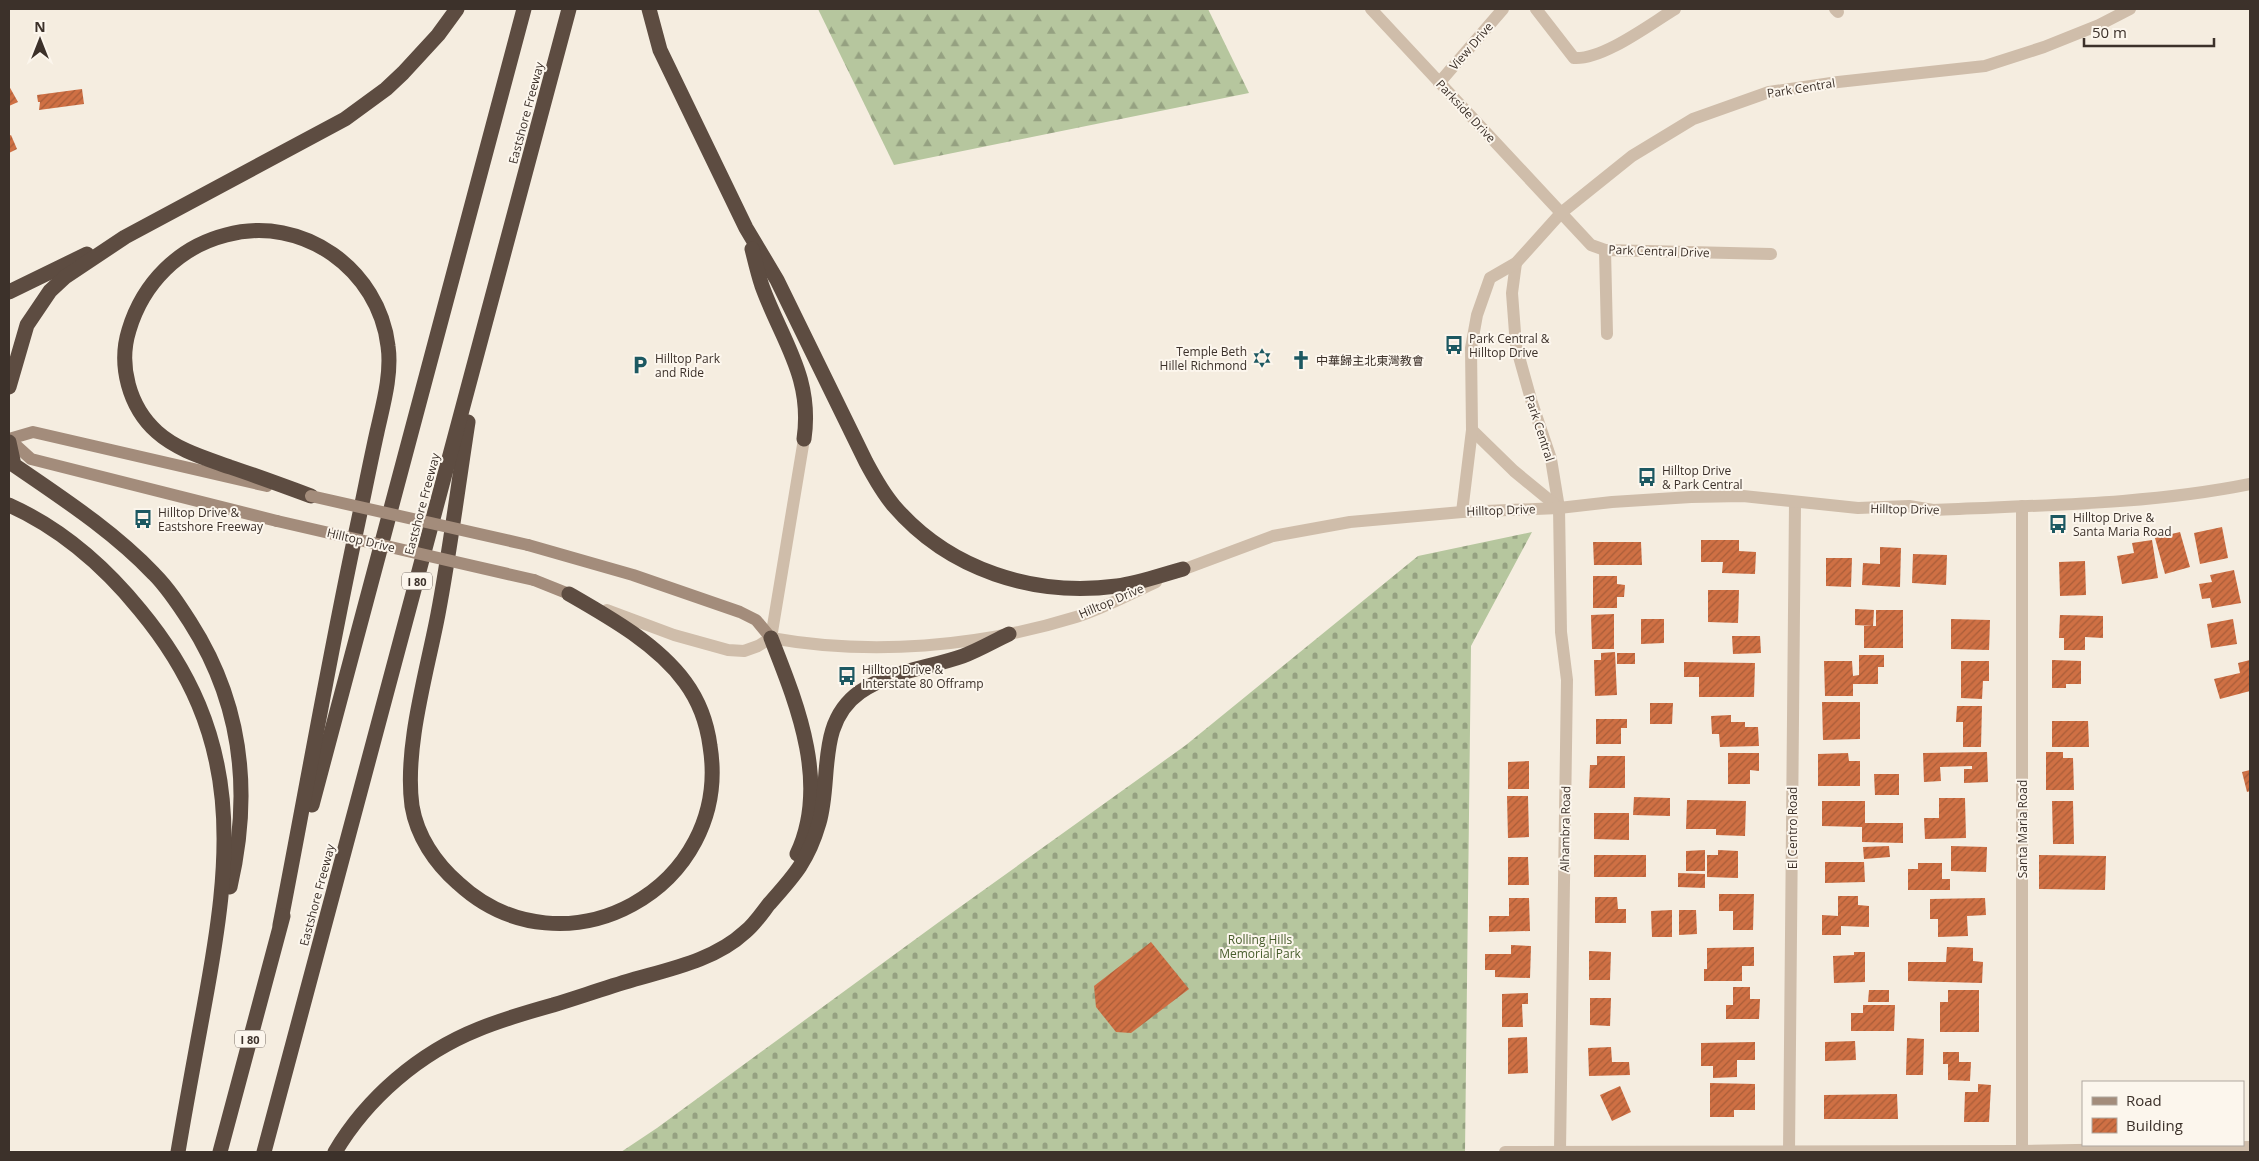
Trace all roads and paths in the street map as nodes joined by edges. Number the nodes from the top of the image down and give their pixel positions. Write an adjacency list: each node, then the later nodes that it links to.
1 (457, 9): 13 (highway)
2 (524, 9): 36 (highway, I 80)
3 (569, 9): 19 (highway, Eastshore Freeway / I 80)
4 (649, 9): 12 (highway)
5 (1371, 9): 10 (street, Parkside Drive)
6 (1503, 9): 10 (street, View Drive)
7 (1536, 9): 8 (street)
8 (1675, 9)
9 (2130, 9): 11 (street, Park Central)
10 (1439, 83): 11 (street, Parkside Drive)
11 (1561, 213): 14 (street, Park Central Drive); 16 (street, Park Central)
12 (746, 228): 22 (highway); 31 (highway)
13 (125, 237): 17 (highway); 20 (highway)
14 (1605, 250): 15 (street, Park Central Drive); 18 (street)
15 (1771, 254)
16 (1516, 262): 21 (street, Park Central); 29 (street, Park Central)
17 (9, 292)
18 (1608, 334)
19 (479, 346): 32 (highway); 42 (highway, Eastshore Freeway / I 80)
20 (9, 387)
21 (1472, 430): 29 (street); 30 (street, Park Central)
22 (804, 439): 34 (street)
23 (9, 440): 25 (main road); 32 (main road, Hilltop Drive, bridge); 37 (highway)
24 (2250, 484): 28 (street, Hilltop Drive)
25 (311, 496): 34 (main road, bridge); 36 (highway)
26 (1795, 503): 28 (street, Hilltop Drive); 29 (street, Hilltop Drive); 45 (street, El Centro Road)
27 (9, 505): 37 (highway)
28 (2022, 506): 46 (street, Santa Maria Road)
29 (1559, 508): 30 (street, Hilltop Drive); 39 (street, Alhambra Road)
30 (1462, 512): 31 (street, Hilltop Drive)
31 (1183, 569): 33 (street, Hilltop Drive)
32 (570, 594): 34 (street, Hilltop Drive)
33 (1009, 634): 34 (street, Hilltop Drive); 35 (highway)
34 (771, 638): 35 (highway)
35 (775, 898): 43 (highway)
36 (280, 925): 41 (highway, I 80)
37 (215, 949): 40 (highway)
38 (2250, 1147): 46 (street)
39 (1560, 1151): 44 (street); 45 (street)
40 (178, 1152)
41 (220, 1152)
42 (264, 1152)
43 (334, 1152)
44 (1505, 1152)
45 (1789, 1152): 46 (street)
46 (2022, 1152)

